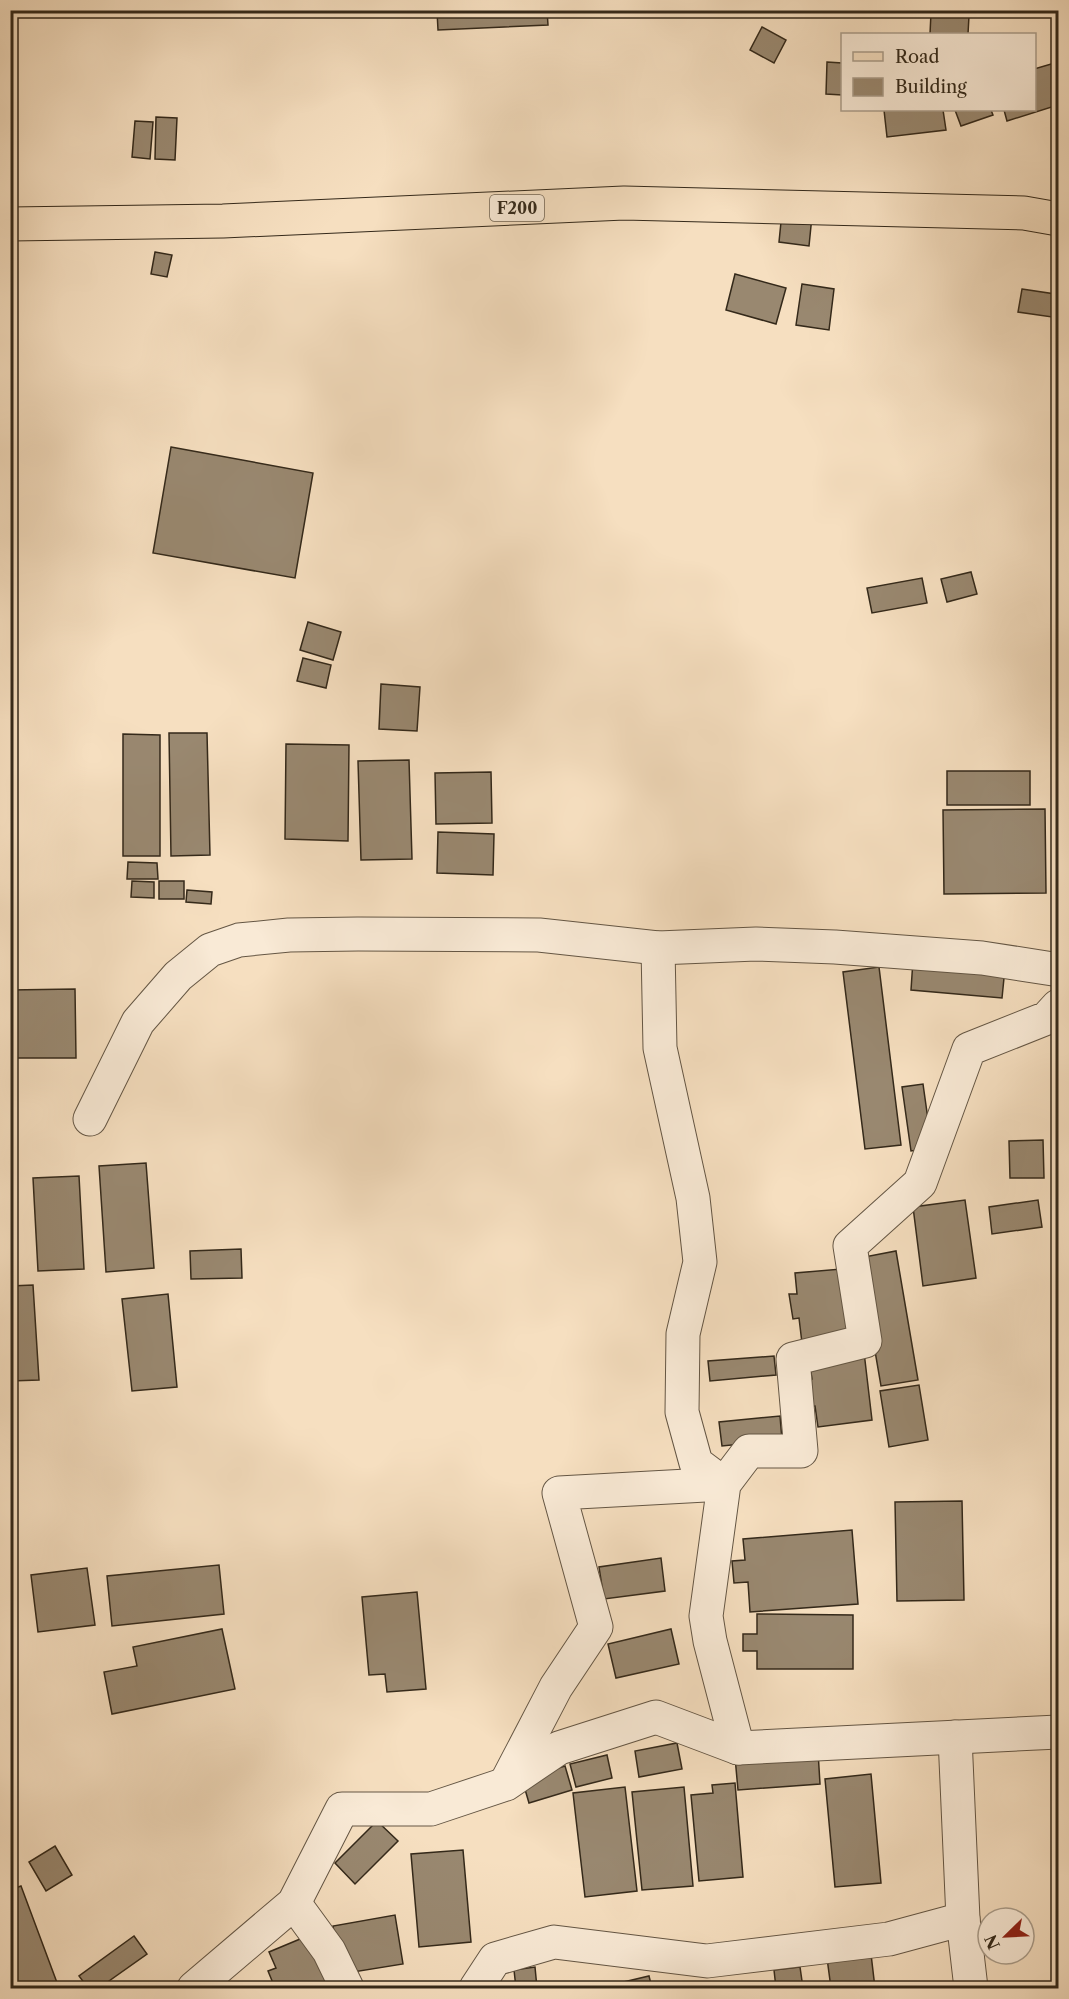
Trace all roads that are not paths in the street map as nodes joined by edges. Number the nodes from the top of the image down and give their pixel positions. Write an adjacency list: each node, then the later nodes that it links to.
1 (1059, 199): 2 (main road, F200)
2 (1024, 213): 3 (main road, F200); 4 (main road, F200)
3 (1059, 219)
4 (10, 224)
5 (658, 948): 6 (street); 8 (street); 9 (street)
6 (1059, 968)
7 (1059, 1006): 9 (street)
8 (90, 1119)
9 (724, 1484): 12 (street); 13 (street)
10 (1059, 1732): 11 (street)
11 (956, 1737): 12 (street); 15 (street)
12 (738, 1748): 13 (street)
13 (506, 1784): 14 (street)
14 (294, 1904): 16 (street); 17 (street)
15 (963, 1919): 18 (street); 19 (street)
16 (194, 1989)
17 (347, 1989)
18 (476, 1989)
19 (971, 1989)

